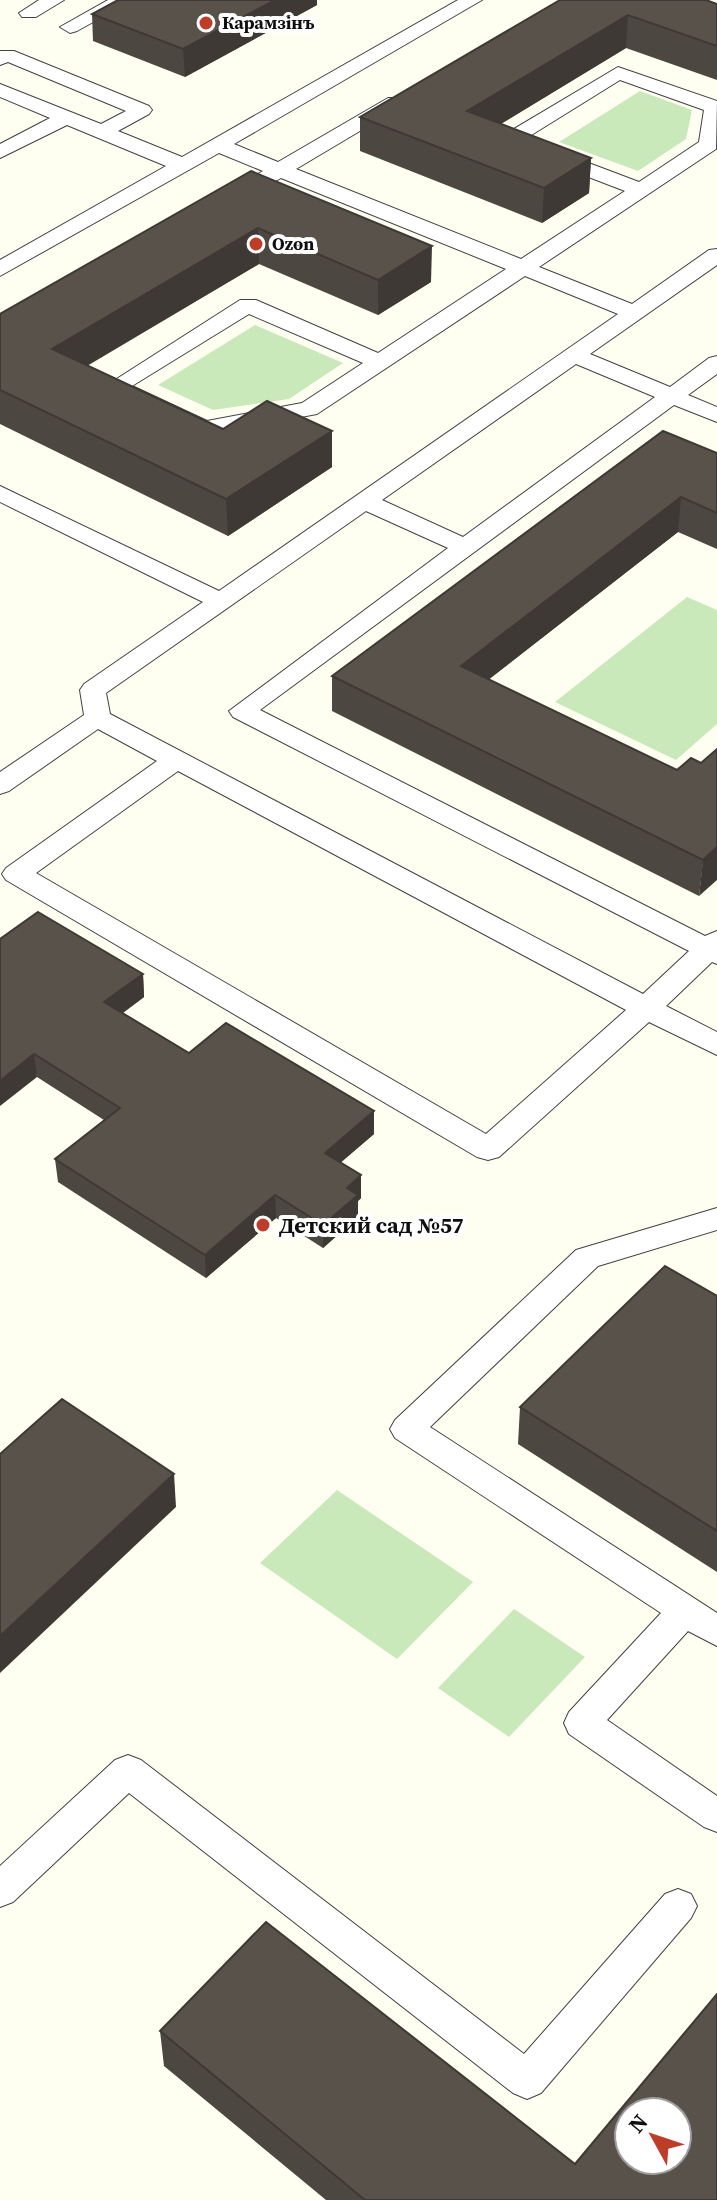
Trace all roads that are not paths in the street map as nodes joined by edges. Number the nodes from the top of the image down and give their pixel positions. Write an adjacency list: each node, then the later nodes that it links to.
1 (54, 0): 4 (lane)
2 (123, 0): 5 (lane)
3 (472, 0): 11 (lane)
4 (29, 13)
5 (70, 27)
6 (0, 59): 10 (lane)
7 (418, 89): 14 (lane)
8 (0, 90): 9 (lane)
9 (66, 117): 10 (lane); 12 (lane)
10 (102, 132): 13 (lane)
11 (218, 145): 13 (lane); 14 (lane)
12 (0, 152)
13 (183, 165): 19 (lane)
14 (280, 169): 16 (lane); 18 (lane)
15 (641, 190): 15 (lane); 18 (lane)
16 (213, 209)
17 (717, 255): 20 (lane)
18 (523, 268): 20 (lane); 22 (lane)
19 (0, 269)
20 (635, 313): 21 (lane)
21 (574, 355): 24 (lane); 27 (lane)
22 (380, 362): 22 (lane)
23 (717, 363): 24 (lane)
24 (672, 396): 25 (lane); 28 (lane)
25 (717, 415)
26 (0, 493): 29 (lane)
27 (365, 501): 28 (lane); 29 (lane)
28 (465, 547): 33 (lane)
29 (221, 601): 30 (lane)
30 (97, 718): 31 (lane); 32 (lane)
31 (176, 760): 34 (lane); 34 (lane)
32 (0, 785)
33 (714, 948): 34 (lane)
34 (646, 1008): 35 (lane)
35 (717, 1045)
36 (717, 1219): 37 (lane)
37 (685, 1610): 38 (lane); 39 (lane)
38 (717, 1631)
39 (717, 1816)
40 (0, 1890): 41 (lane)
41 (678, 1906)

